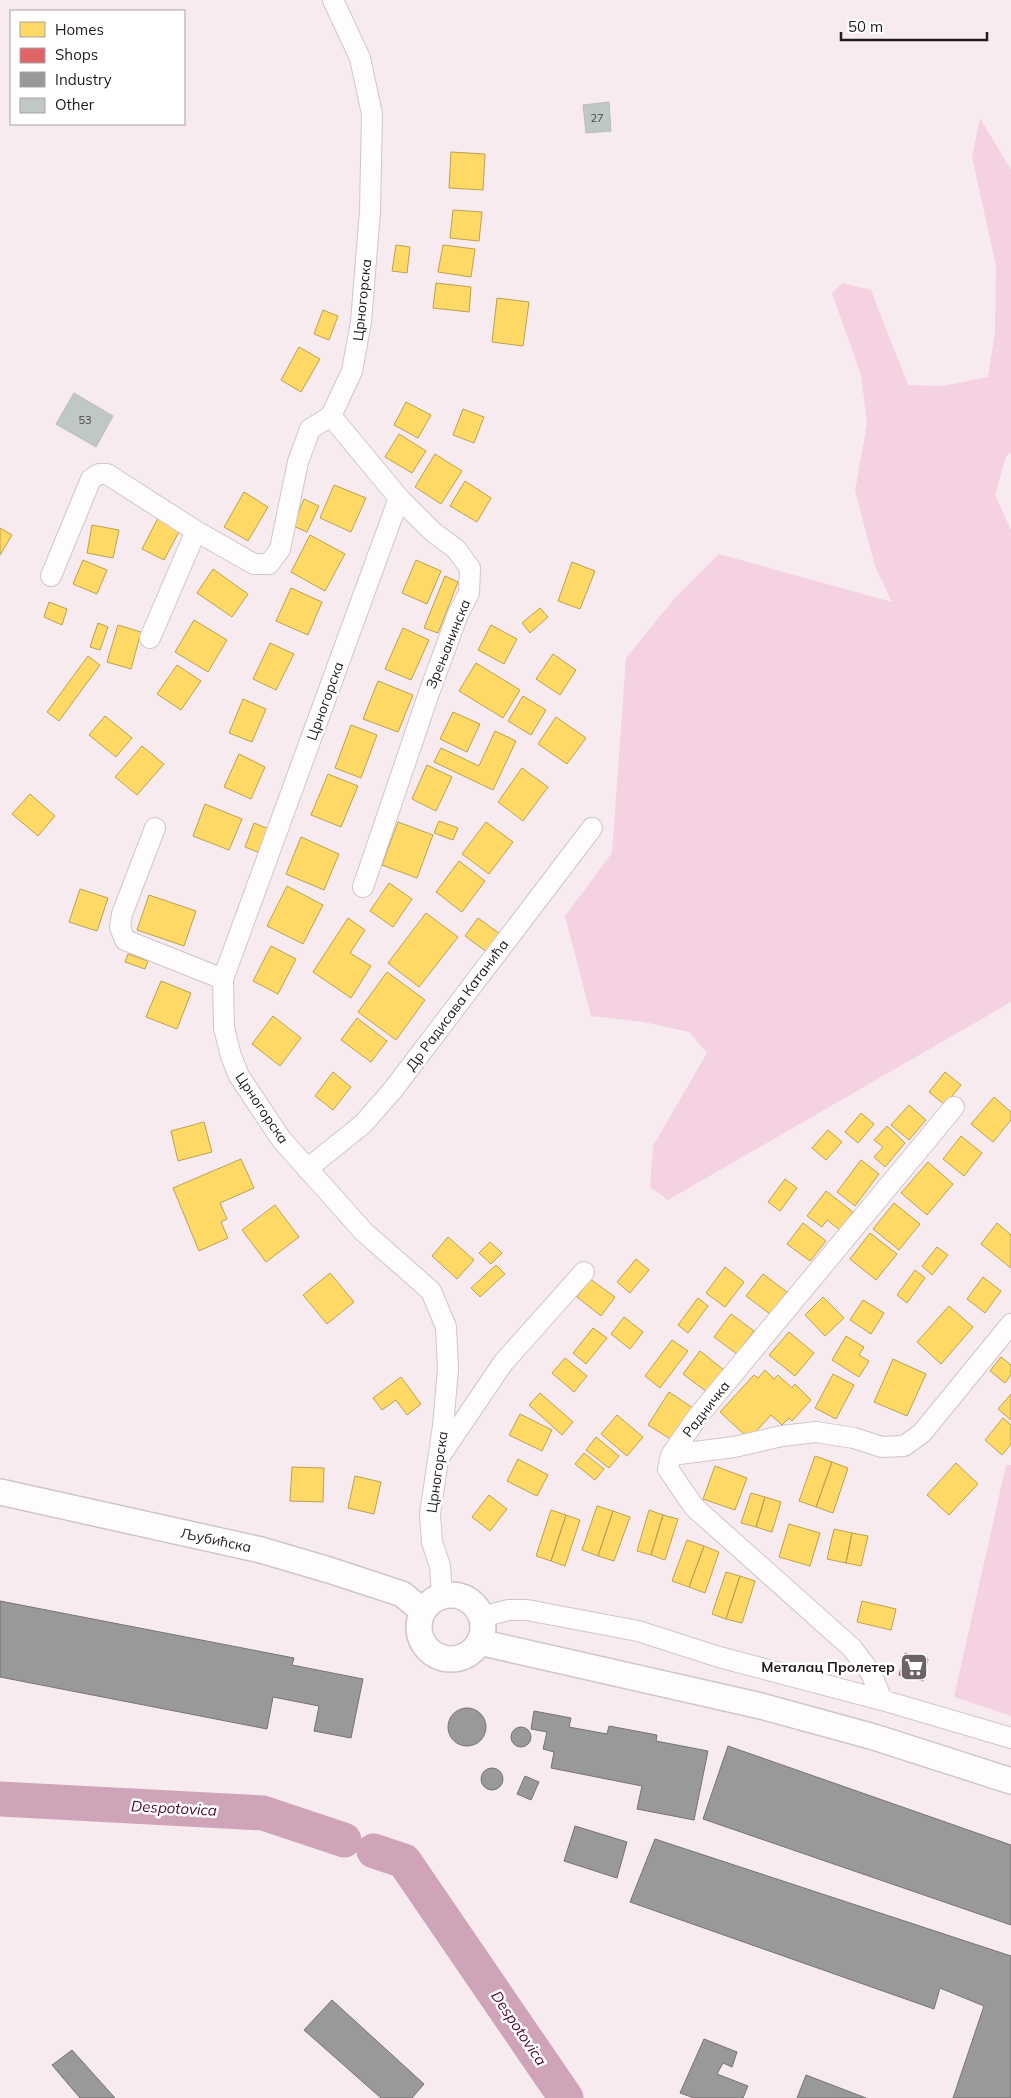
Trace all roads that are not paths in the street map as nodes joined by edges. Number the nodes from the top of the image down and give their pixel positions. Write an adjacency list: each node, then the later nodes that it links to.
1 (333, 0): 2 (street, Црногорска)
2 (332, 416): 3 (street, Зрењанинска); 4 (street)
3 (399, 498): 9 (street, Зрењанинска); 10 (street, Црногорска)
4 (196, 531): 5 (street); 6 (street)
5 (51, 576)
6 (150, 638)
7 (155, 828): 10 (street)
8 (592, 828): 12 (street, Др Радисава Катанића)
9 (363, 887)
10 (223, 979): 12 (street, Црногорска)
11 (954, 1107): 15 (street, Радничка)
12 (307, 1169): 16 (street, Црногорска)
13 (584, 1272): 16 (street)
14 (1011, 1324): 15 (street)
15 (671, 1455): 21 (street)
16 (440, 1457): 18 (street, Црногорска)
17 (0, 1492): 18 (street, Љубићска)
18 (432, 1603): 19 (street); 20 (street)
19 (481, 1617): 20 (street); 21 (street)
20 (479, 1642): 23 (street)
21 (882, 1700): 22 (street)
22 (1011, 1738)
23 (1011, 1781)

